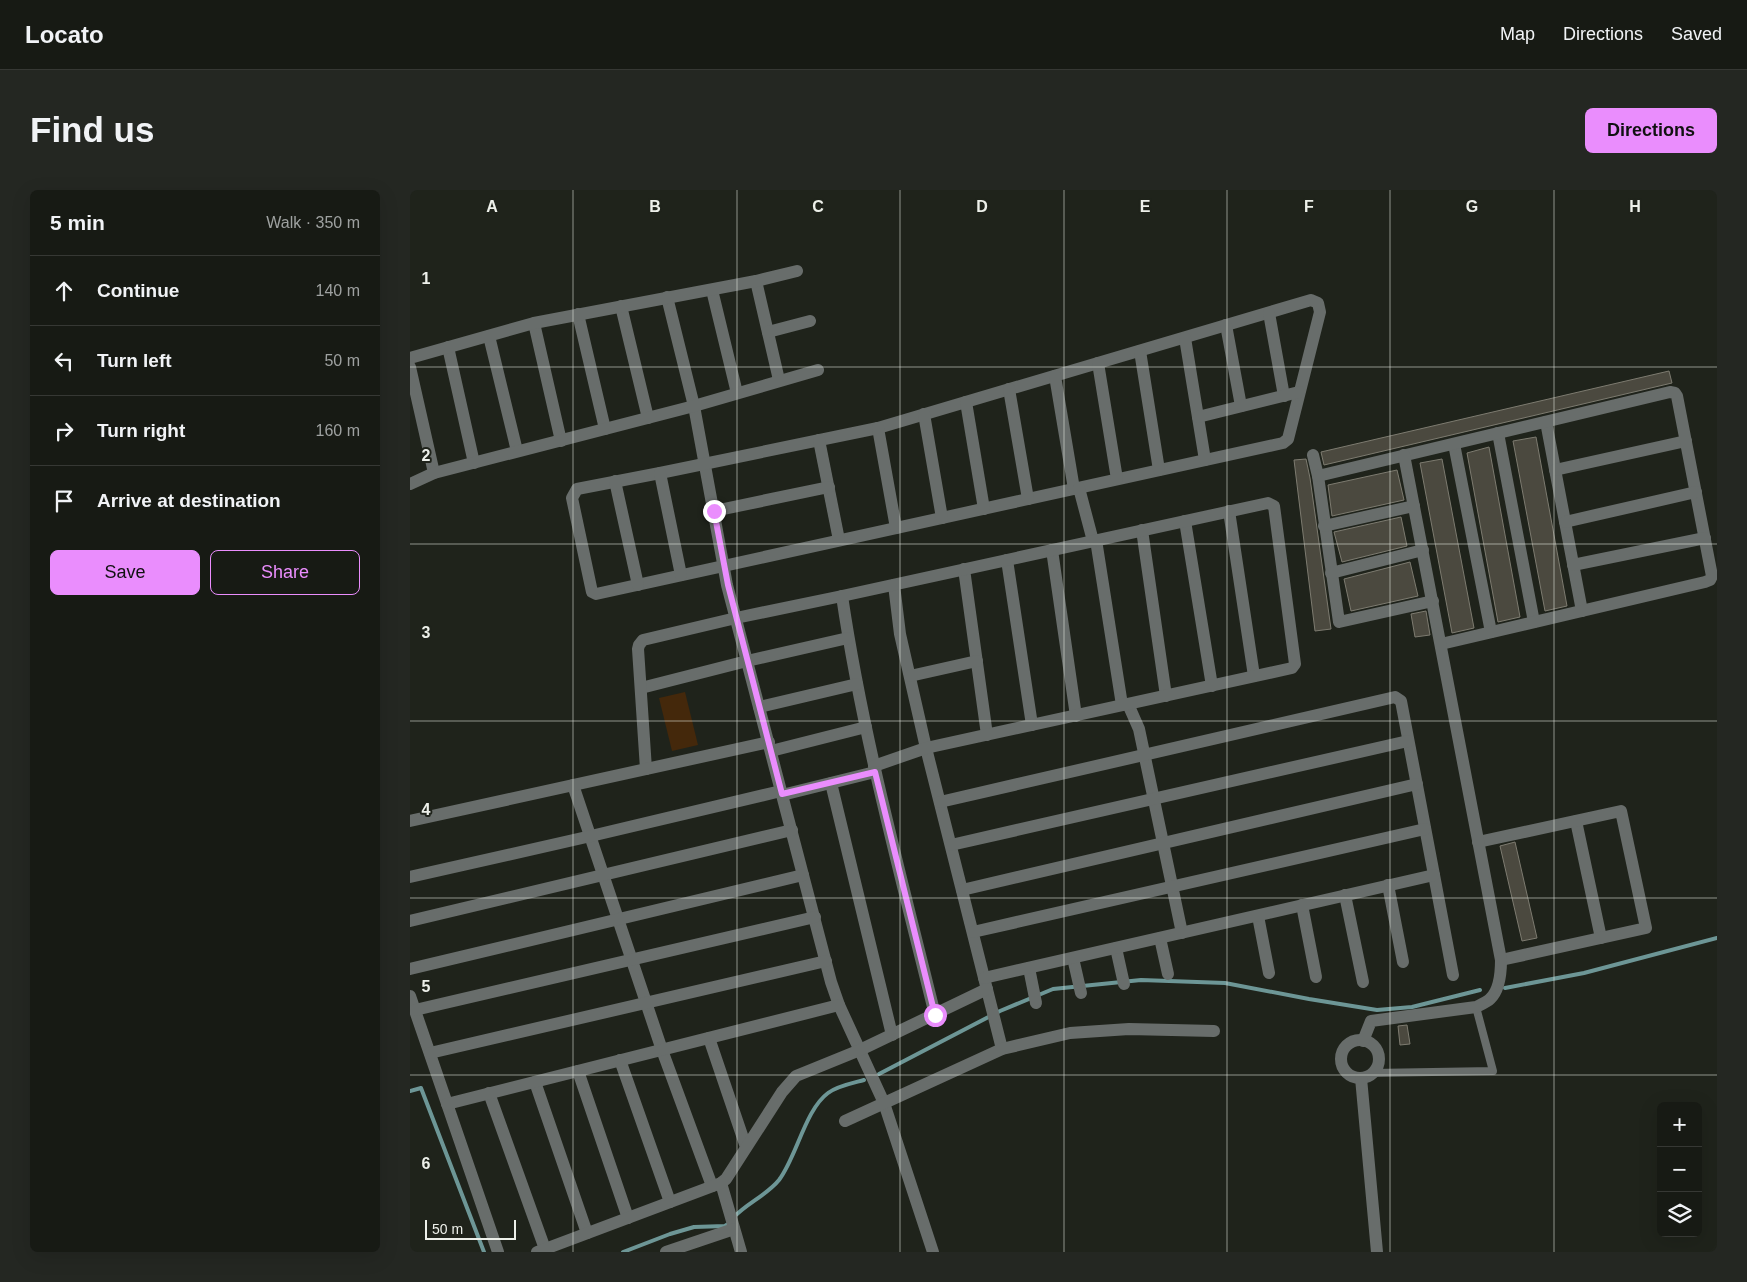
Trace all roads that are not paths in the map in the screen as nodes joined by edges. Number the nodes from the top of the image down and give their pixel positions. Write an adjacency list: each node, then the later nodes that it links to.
1 (797, 271): 2 (street)
2 (756, 281): 3 (street); 11 (street)
3 (712, 290): 4 (street); 24 (street)
4 (667, 297): 5 (street); 27 (street)
5 (621, 306): 7 (street); 31 (street)
6 (1269, 313): 10 (street); 23 (street); 25 (street)
7 (578, 314): 9 (street); 34 (street)
8 (810, 321): 11 (street)
9 (534, 323): 12 (street); 37 (street)
10 (1226, 325): 13 (street); 28 (street)
11 (768, 332): 21 (street)
12 (489, 336): 14 (street); 40 (street)
13 (1185, 338): 15 (street); 30 (street)
14 (448, 347): 16 (street); 44 (street)
15 (1140, 351): 17 (street); 46 (street)
16 (410, 358)
17 (1098, 363): 20 (street); 51 (street)
18 (410, 367): 48 (street)
19 (818, 370): 21 (street)
20 (1055, 376): 22 (street); 55 (street)
21 (779, 380): 24 (street)
22 (1009, 389): 26 (street); 57 (street)
23 (1299, 392): 25 (street); 43 (street)
24 (738, 393): 27 (street)
25 (1284, 396): 28 (street)
26 (966, 402): 29 (street); 59 (street)
27 (694, 406): 31 (street); 45 (street)
28 (1241, 406): 30 (street)
29 (924, 414): 33 (street); 62 (street)
30 (1198, 416): 43 (street)
31 (648, 418): 34 (street)
32 (1546, 422): 35 (street); 38 (street); 47 (street)
33 (878, 428): 36 (street); 66 (street)
34 (605, 430): 37 (street)
35 (1498, 433): 39 (street); 85 (street)
36 (819, 440): 45 (street); 54 (street)
37 (561, 441): 40 (street)
38 (1686, 441): 47 (street); 56 (street)
39 (1454, 444): 42 (street); 86 (street)
40 (517, 451): 44 (street)
41 (1313, 455): 50 (street)
42 (1404, 455): 50 (street); 58 (street)
43 (1205, 460): 46 (street)
44 (474, 463): 48 (street)
45 (706, 463): 49 (street); 60 (street)
46 (1159, 470): 51 (street)
47 (1555, 470): 64 (street)
48 (434, 473): 53 (street)
49 (660, 474): 52 (street); 78 (street)
50 (1318, 476): 65 (street)
51 (1117, 479): 55 (street)
52 (615, 481): 79 (street); 79 (street)
53 (410, 484)
54 (828, 487): 60 (street); 69 (street)
55 (1076, 488): 57 (street); 70 (street)
56 (1696, 492): 64 (street); 68 (street)
57 (1028, 499): 59 (street)
58 (1414, 506): 65 (street); 72 (street)
59 (984, 509): 62 (street)
60 (714, 511): 75 (street)
61 (1229, 511): 63 (street); 92 (street); 92 (street)
62 (942, 518): 66 (street)
63 (1185, 521): 67 (street); 94 (street)
64 (1565, 522): 74 (street)
65 (1324, 526): 77 (street)
66 (896, 528): 69 (street)
67 (1142, 530): 70 (street); 96 (street)
68 (1705, 538): 74 (street); 83 (street)
69 (839, 540): 75 (street)
70 (1094, 541): 71 (street); 97 (street)
71 (1052, 550): 73 (street); 99 (street)
72 (1423, 550): 77 (street); 82 (street)
73 (1007, 560): 76 (street); 100 (street)
74 (1573, 565): 83 (street)
75 (724, 566): 78 (street); 84 (street)
76 (964, 569): 80 (street); 89 (street)
77 (1331, 572): 82 (street)
78 (681, 575): 79 (street)
79 (638, 584)
80 (894, 585): 81 (street); 91 (street)
81 (842, 596): 84 (street); 87 (street)
82 (1433, 601): 88 (street)
83 (1582, 611): 85 (street)
84 (736, 618): 90 (street); 95 (street)
85 (1534, 622): 86 (street)
86 (1491, 632): 88 (street)
87 (848, 638): 90 (street); 93 (street)
88 (1441, 644): 120 (street)
89 (977, 660): 91 (street); 102 (street)
90 (747, 661): 95 (street); 98 (street)
91 (910, 676): 105 (street)
92 (1254, 676): 94 (street)
93 (857, 684): 98 (street); 101 (street)
94 (1212, 686): 96 (street)
95 (641, 688): 107 (street)
96 (1166, 696): 97 (street)
97 (1125, 705): 99 (street); 106 (street)
98 (759, 707): 104 (street)
99 (1076, 716): 100 (street)
100 (1032, 725): 102 (street)
101 (866, 727): 104 (street); 108 (street)
102 (987, 735): 105 (street)
103 (1408, 741): 106 (street); 110 (street); 113 (street)
104 (770, 747): 107 (street); 112 (street)
105 (926, 748): 108 (street); 114 (street)
106 (1144, 755): 113 (street); 114 (street)
107 (646, 769): 111 (street)
108 (875, 769): 109 (street); 162 (street)
109 (831, 782): 112 (street); 164 (street)
110 (1417, 784): 117 (street); 121 (street)
111 (573, 785): 115 (street); 119 (street)
112 (782, 793): 118 (street); 119 (street)
113 (1154, 799): 121 (street); 122 (street)
114 (940, 802): 122 (street)
115 (410, 821)
116 (1576, 821): 120 (street); 139 (street); 139 (street)
117 (1425, 829): 125 (street); 128 (street)
118 (792, 830): 123 (street); 124 (street)
119 (591, 836): 123 (street); 126 (street)
120 (1478, 842): 143 (street)
121 (1163, 843): 128 (street); 129 (street)
122 (951, 845): 129 (street)
123 (604, 875): 134 (street); 135 (street)
124 (803, 875): 133 (street); 134 (street)
125 (1434, 875): 127 (street); 150 (street)
126 (410, 877)
127 (1388, 886): 130 (street); 145 (street)
128 (1173, 887): 136 (street); 137 (street)
129 (962, 890): 136 (street)
130 (1345, 895): 131 (street); 152 (street)
131 (1302, 906): 132 (street); 151 (street)
132 (1258, 916): 137 (street); 148 (street)
133 (814, 917): 142 (street); 144 (street)
134 (618, 919): 142 (street); 147 (street)
135 (410, 921)
136 (973, 932): 153 (street)
137 (1182, 933): 138 (street)
138 (1160, 938): 140 (street); 149 (street)
139 (1601, 938): 143 (street)
140 (1116, 948): 141 (street); 154 (street)
141 (1073, 958): 146 (street); 155 (street)
142 (632, 960): 157 (street); 161 (street)
143 (1501, 960): 160 (street)
144 (826, 961): 157 (street); 159 (street)
145 (1403, 962)
146 (1029, 968): 153 (street); 158 (street)
147 (410, 969)
148 (1269, 973)
149 (1168, 974)
150 (1453, 975)
151 (1316, 977)
152 (1363, 982)
153 (985, 984): 162 (street); 169 (street)
154 (1124, 984)
155 (1081, 993)
156 (410, 996): 161 (street)
157 (646, 1003): 167 (street); 170 (street)
158 (1036, 1003)
159 (840, 1005): 165 (street); 168 (street)
160 (1476, 1007): 166 (street); 173 (lane)
161 (415, 1010): 170 (street)
162 (935, 1015): 164 (street)
163 (1214, 1031): 169 (street)
164 (892, 1035): 168 (street)
165 (709, 1038): 167 (street); 179 (street)
166 (1363, 1040): 173 (street); 173 (street)
167 (662, 1050): 171 (street); 180 (street)
168 (860, 1050): 176 (street); 179 (street)
169 (1002, 1050): 176 (street)
170 (430, 1053): 177 (street)
171 (620, 1060): 172 (street); 181 (street)
172 (578, 1071): 174 (street); 182 (street)
173 (1367, 1076): 191 (street)
174 (535, 1082): 175 (street); 184 (street)
175 (489, 1093): 177 (street); 186 (street)
176 (884, 1103): 178 (street); 190 (street)
177 (447, 1104): 187 (street)
178 (845, 1121)
179 (746, 1147): 180 (street)
180 (716, 1184): 181 (street); 183 (street)
181 (670, 1202): 182 (street)
182 (628, 1218): 184 (street)
183 (734, 1229): 185 (street); 189 (street)
184 (587, 1233): 186 (street)
185 (693, 1248): 188 (street)
186 (541, 1250)
187 (498, 1252)
188 (666, 1252)
189 (741, 1252)
190 (933, 1252)
191 (1378, 1252)

